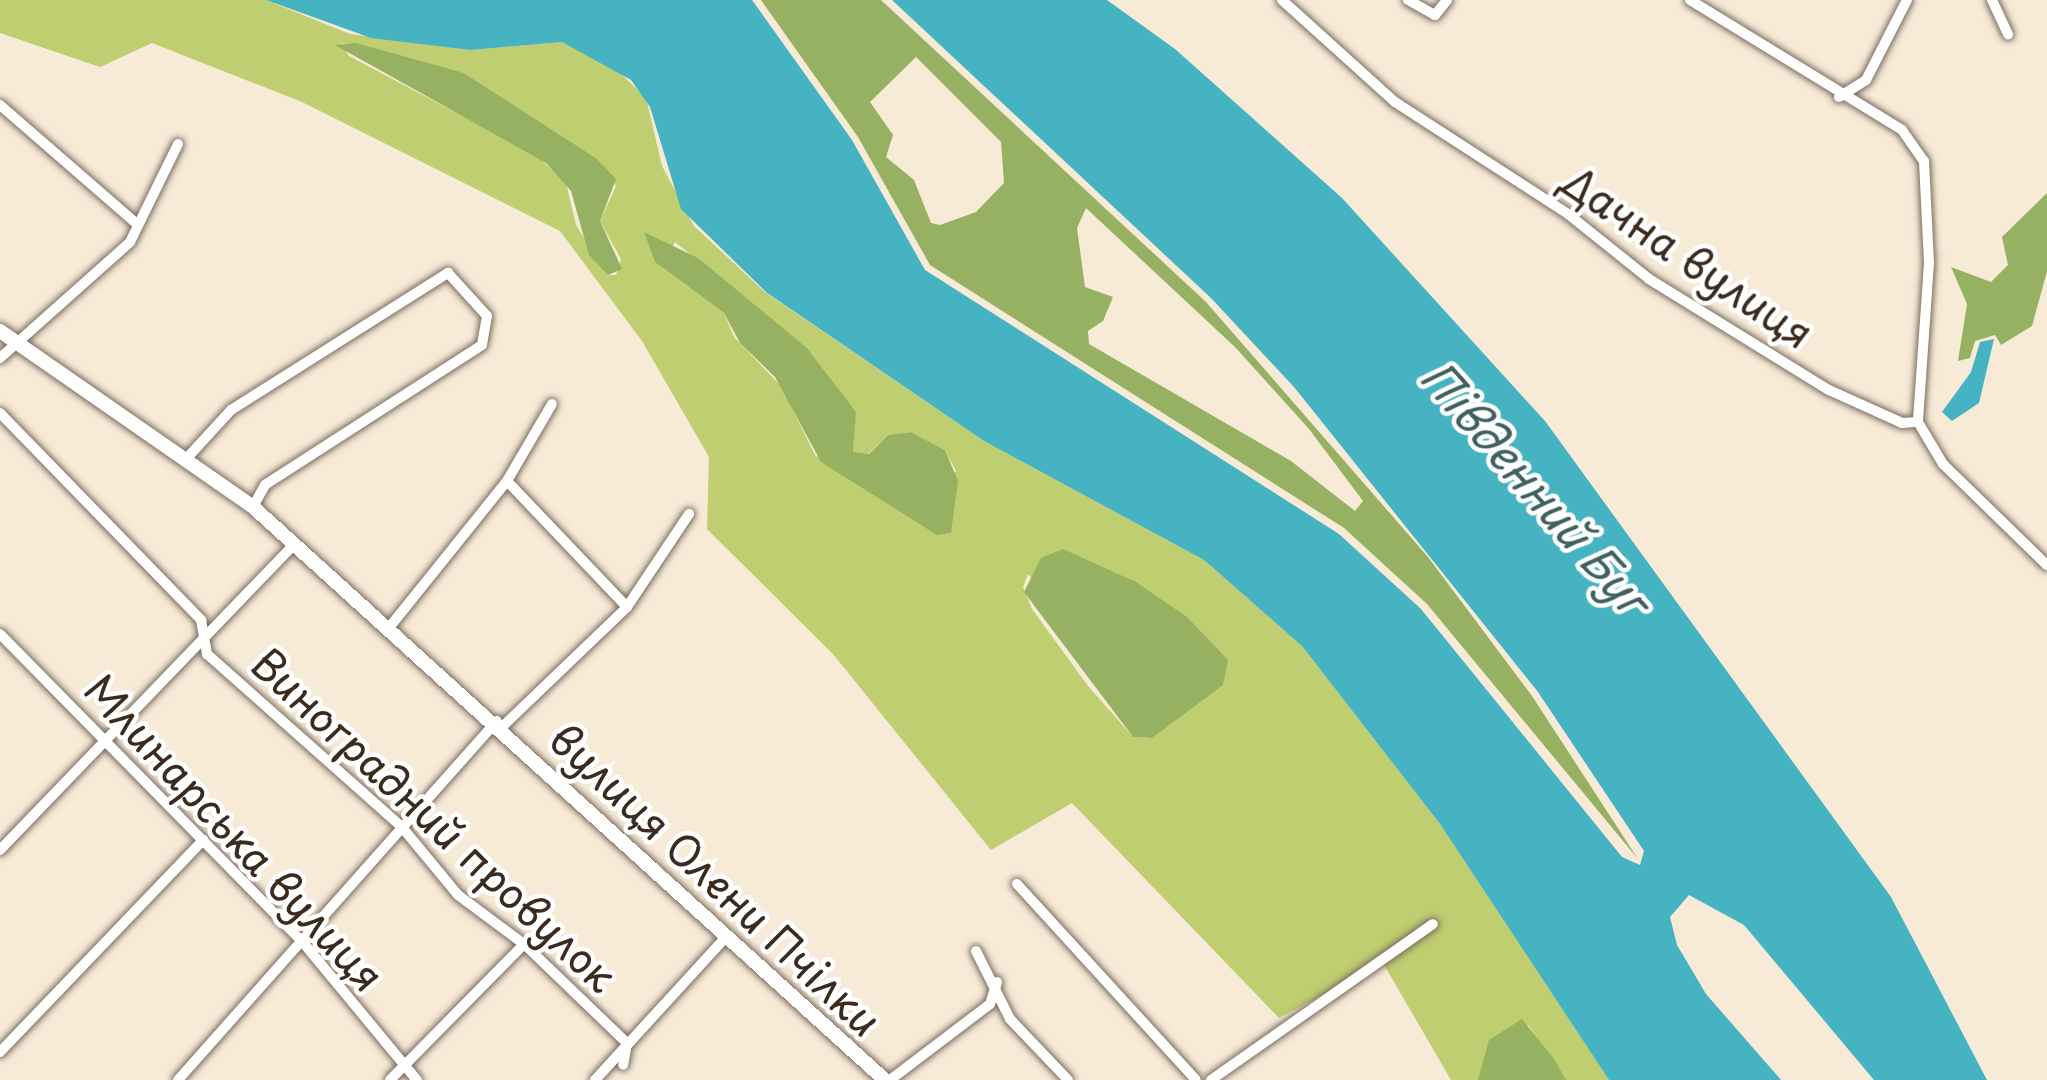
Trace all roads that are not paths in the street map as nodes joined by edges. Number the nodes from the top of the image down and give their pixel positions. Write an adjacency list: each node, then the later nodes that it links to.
1 (1282, 0): 17 (street, Дачна вулиця)
2 (1408, 0): 3 (street)
3 (1448, 0)
4 (1690, 0): 8 (street)
5 (1907, 0): 8 (street)
6 (1992, 0): 7 (street)
7 (2008, 34)
8 (1839, 98): 17 (street)
9 (0, 105): 11 (street)
10 (178, 144): 11 (street)
11 (138, 225): 13 (street)
12 (0, 331): 13 (street, вулиця Олени Пчілки)
13 (16, 343): 14 (street); 18 (street, вулиця Олени Пчілки)
14 (0, 358)
15 (552, 404): 19 (street)
16 (0, 413): 27 (street, Виноградний провулок)
17 (1918, 422): 23 (street)
18 (187, 458): 20 (street, вулиця Олени Пчілки); 20 (street)
19 (507, 481): 24 (street); 25 (street)
20 (253, 507): 22 (street, вулиця Олени Пчілки)
21 (689, 514): 24 (street, вулиця Олени Пчілки)
22 (294, 545): 25 (street, вулиця Олени Пчілки); 27 (street)
23 (2047, 565)
24 (627, 607): 28 (street, вулиця Олени Пчілки)
25 (388, 629): 28 (street, вулиця Олени Пчілки)
26 (0, 634): 29 (street, Млинарська вулиця)
27 (204, 636): 29 (street); 30 (street, Виноградний провулок)
28 (500, 724): 30 (street); 35 (street, вулиця Олени Пчілки)
29 (104, 740): 31 (street, Млинарська вулиця); 32 (street)
30 (401, 826): 36 (street); 37 (street, Виноградний провулок)
31 (202, 840): 36 (street, Млинарська вулиця); 41 (street)
32 (0, 850)
33 (1016, 884): 50 (street)
34 (1433, 924): 51 (street)
35 (727, 938): 40 (street); 48 (street, вулиця Олени Пчілки)
36 (302, 940): 42 (street, Млинарська вулиця); 44 (street)
37 (524, 944): 40 (street, Виноградний провулок); 42 (street)
38 (976, 951): 39 (street)
39 (998, 982): 48 (street); 49 (street)
40 (627, 1043): 43 (street, Виноградний провулок); 47 (street)
41 (0, 1052)
42 (404, 1065): 45 (street); 46 (street, Млинарська вулиця)
43 (623, 1065)
44 (178, 1080)
45 (390, 1080)
46 (417, 1080)
47 (595, 1080)
48 (888, 1080)
49 (1068, 1080)
50 (1196, 1080)
51 (1211, 1080)

